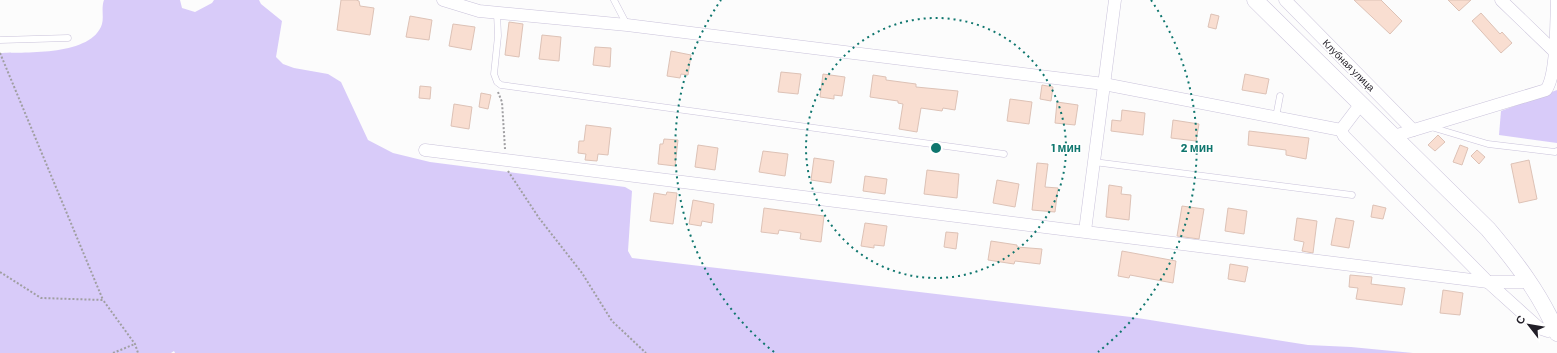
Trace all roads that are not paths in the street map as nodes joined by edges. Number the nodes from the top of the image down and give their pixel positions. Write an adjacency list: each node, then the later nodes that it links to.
1 (443, 0): 8 (street)
2 (614, 0): 9 (lane)
3 (1115, 0): 13 (street)
4 (1255, 0): 15 (main road)
5 (1285, 0): 19 (street, Клубная улица)
6 (1501, 0): 12 (street)
7 (1557, 0): 12 (street)
8 (497, 13): 9 (street); 23 (lane)
9 (627, 25): 13 (street)
10 (68, 38): 11 (lane)
11 (0, 40)
12 (1556, 53): 17 (street)
13 (1104, 84): 16 (street); 24 (street)
14 (1280, 96): 16 (lane)
15 (1360, 105): 18 (street); 20 (main road)
16 (1276, 117): 18 (street)
17 (1430, 126): 19 (street); 22 (lane)
18 (1341, 130): 27 (street)
19 (1413, 130): 20 (street)
20 (1394, 136): 28 (main road)
21 (425, 150): 26 (street)
22 (1556, 152)
23 (1004, 154)
24 (1094, 162): 25 (lane); 26 (street)
25 (1352, 195)
26 (1085, 231): 27 (street)
27 (1488, 282): 28 (street); 29 (street)
28 (1530, 282): 29 (main road)
29 (1556, 331)

